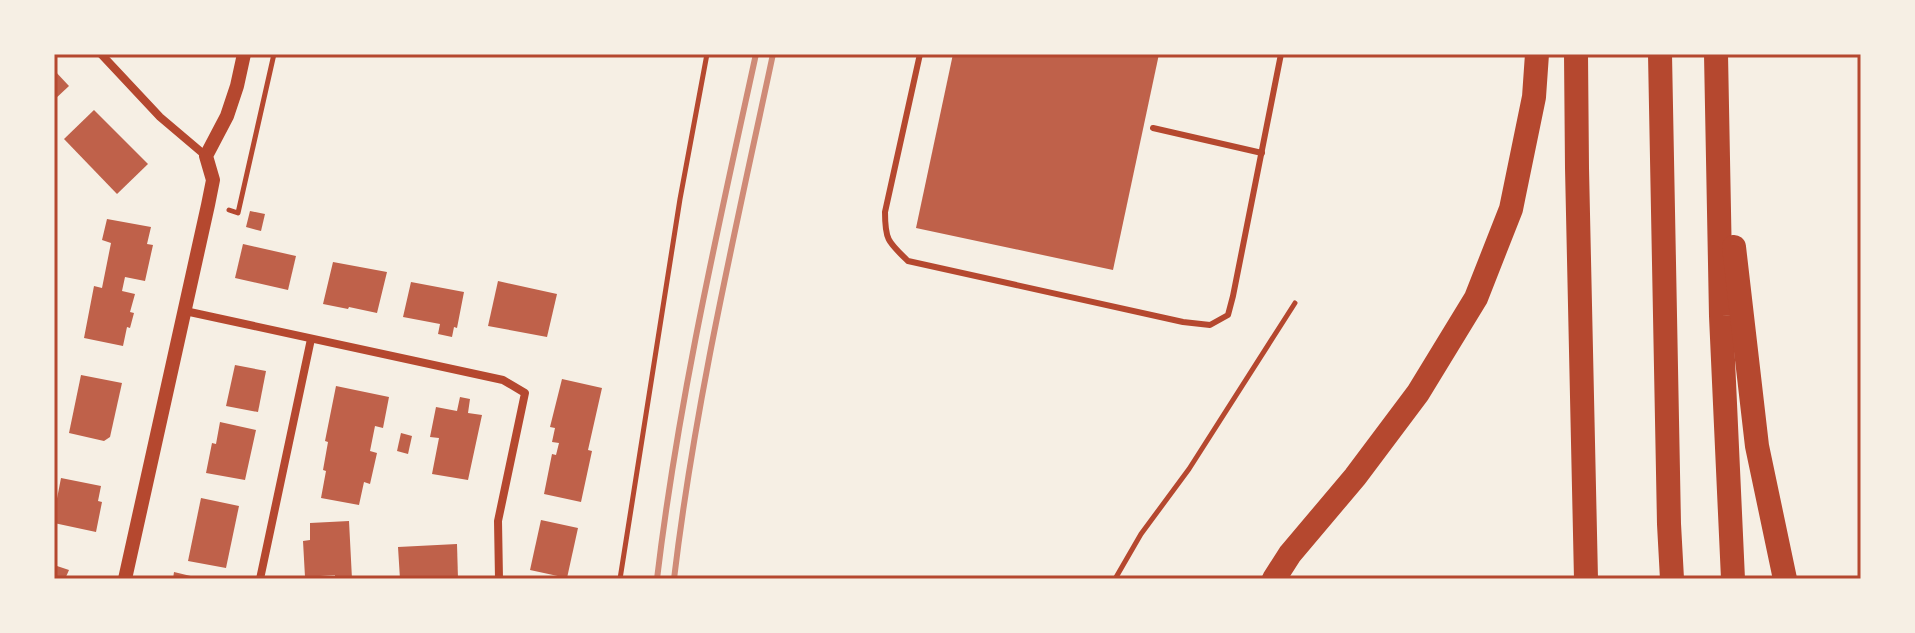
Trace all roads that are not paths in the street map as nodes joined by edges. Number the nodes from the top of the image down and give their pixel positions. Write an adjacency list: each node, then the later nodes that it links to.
1 (101, 54): 11 (street)
2 (244, 54): 11 (street)
3 (920, 54): 10 (lane)
4 (1281, 54): 10 (lane)
5 (1537, 54): 17 (highway)
6 (1576, 54): 18 (highway)
7 (1660, 54): 19 (highway)
8 (1716, 58): 20 (highway); 21 (highway)
9 (1153, 128): 10 (lane)
10 (1262, 153)
11 (206, 156): 12 (street)
12 (185, 311): 13 (street); 14 (street)
13 (311, 339): 15 (street); 16 (street)
14 (125, 579)
15 (260, 579)
16 (499, 579)
17 (1274, 579)
18 (1586, 579)
19 (1672, 579)
20 (1733, 579)
21 (1785, 579)

